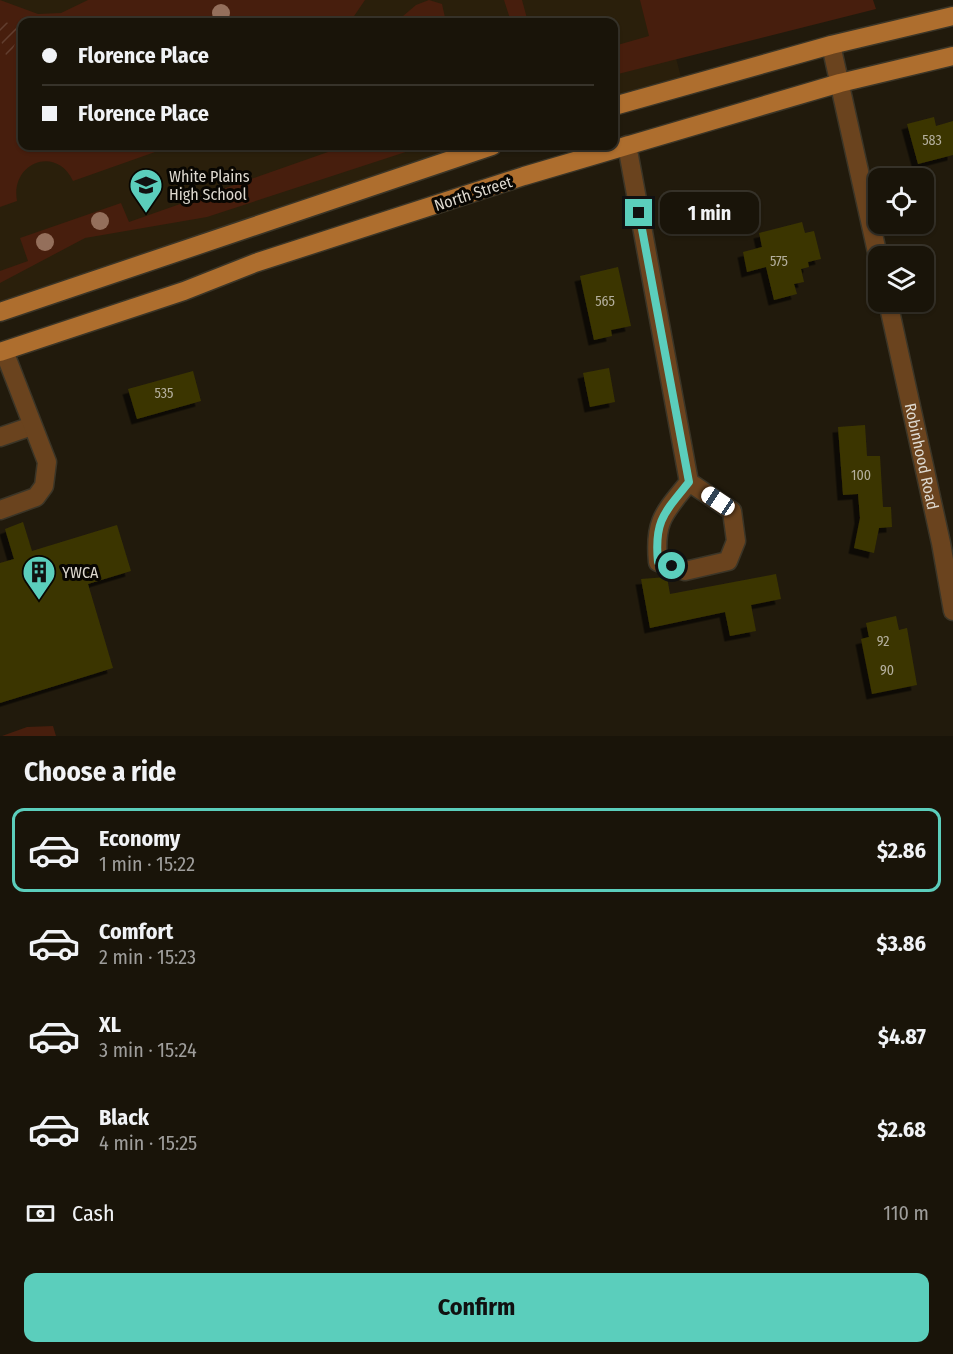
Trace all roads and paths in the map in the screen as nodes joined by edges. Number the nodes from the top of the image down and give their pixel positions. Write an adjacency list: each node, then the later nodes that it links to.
1 (953, 16): 2 (main road)
2 (831, 45): 4 (street); 5 (main road)
3 (953, 56): 4 (main road, North Street)
4 (840, 83): 6 (main road, North Street); 10 (street)
5 (618, 105)
6 (627, 145): 7 (main road, North Street); 16 (street)
7 (618, 148)
8 (480, 150): 11 (main road)
9 (611, 150): 13 (main road, North Street)
10 (876, 246)
11 (0, 312)
12 (890, 312): 18 (street, Robinhood Road)
13 (2, 352): 14 (street)
14 (32, 426): 15 (street); 17 (street)
15 (0, 437)
16 (689, 482): 16 (street)
17 (0, 510)
18 (953, 611)

